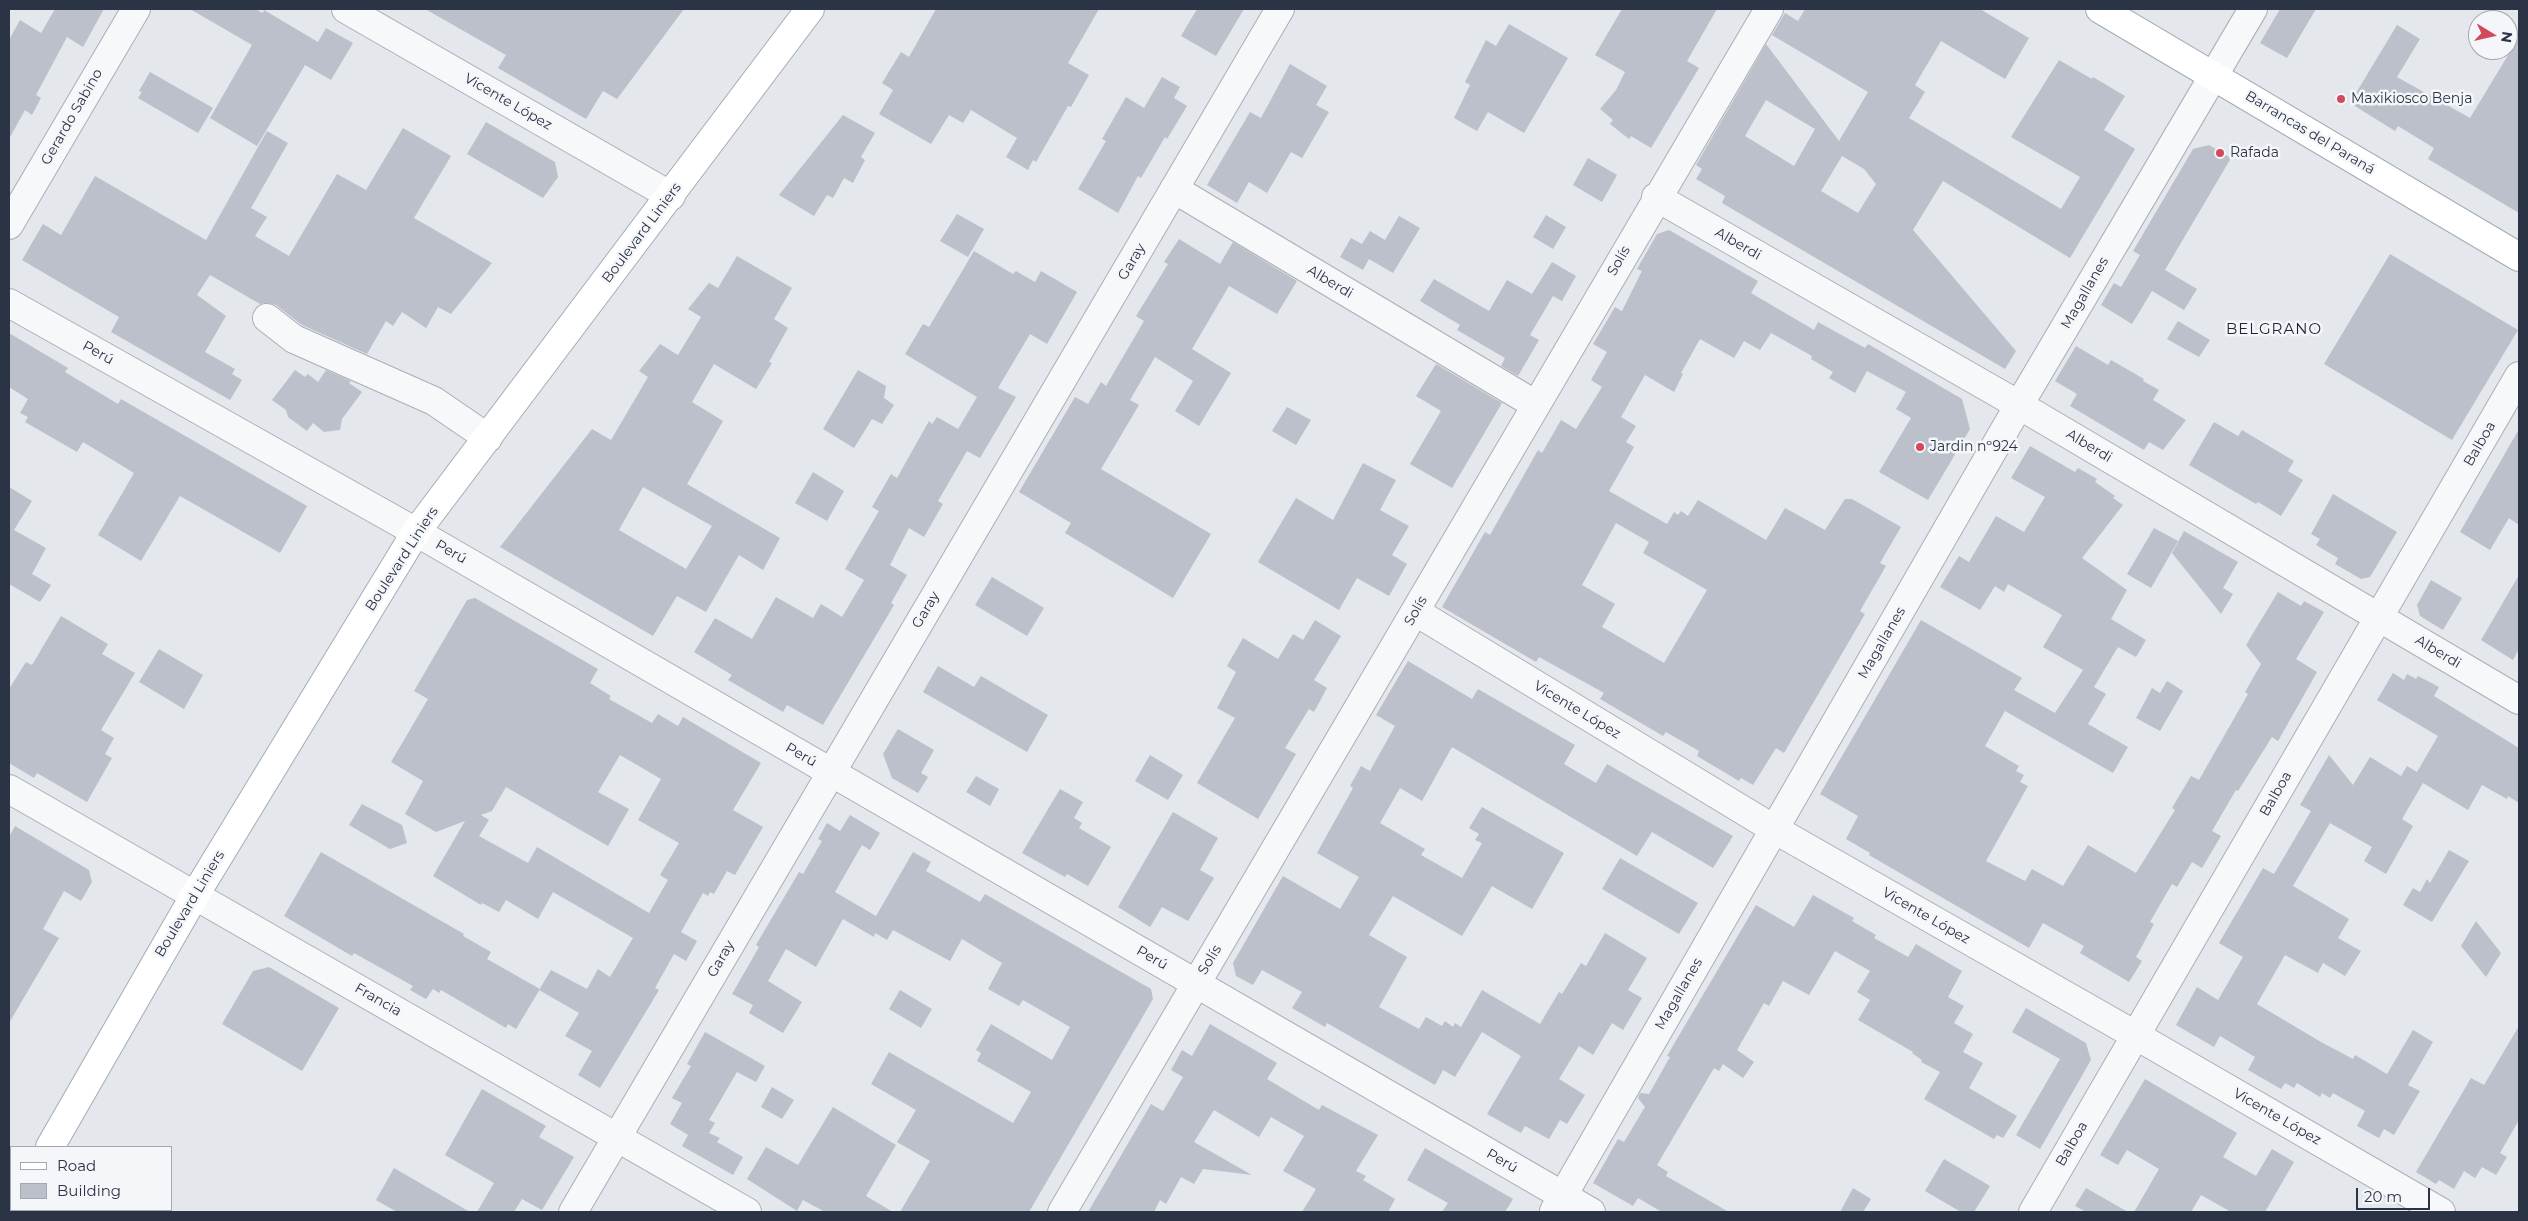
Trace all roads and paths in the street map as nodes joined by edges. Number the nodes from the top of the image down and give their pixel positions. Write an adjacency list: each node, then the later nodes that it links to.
1 (136, 9): 12 (street, Gerardo Sabino)
2 (346, 9): 10 (street, Vicente López)
3 (810, 9): 10 (main road, Boulevard Liniers)
4 (1280, 9): 9 (street, Garay)
5 (1769, 9): 11 (street, Solís)
6 (2100, 9): 8 (main road, Barrancas del Paraná)
7 (2253, 9): 8 (street, Magallanes)
8 (2213, 76): 13 (main road, Barrancas del Paraná); 17 (street, Magallanes)
9 (1174, 190): 18 (street, Alberdi); 24 (street, Garay)
10 (670, 196): 19 (main road, Boulevard Liniers)
11 (1656, 197): 17 (street, Alberdi); 18 (street, Solís)
12 (9, 225)
13 (2519, 257)
14 (9, 302): 20 (street, Perú)
15 (267, 318): 19 (street)
16 (2519, 376): 22 (street, Balboa)
17 (2020, 405): 22 (street, Alberdi); 26 (street, Magallanes)
18 (1536, 406): 21 (street, Solís)
19 (488, 438): 20 (main road, Boulevard Liniers)
20 (416, 532): 24 (street, Perú); 27 (main road, Boulevard Liniers)
21 (1416, 612): 26 (street, Vicente López); 28 (street, Solís)
22 (2379, 617): 23 (street, Alberdi); 29 (street, Balboa)
23 (2519, 700)
24 (830, 772): 28 (street, Perú); 30 (street, Garay)
25 (9, 789): 27 (street, Francia)
26 (1774, 829): 29 (street, Vicente López); 32 (street, Magallanes)
27 (195, 895): 30 (street, Francia); 31 (main road, Boulevard Liniers)
28 (1196, 983): 32 (street, Perú); 35 (street, Solís)
29 (2135, 1035): 37 (street, Balboa); 38 (street, Vicente López)
30 (616, 1138): 33 (street, Garay); 34 (street, Francia)
31 (51, 1146)
32 (1558, 1204): 36 (street, Perú)
33 (573, 1212)
34 (748, 1212)
35 (1062, 1212)
36 (1591, 1212)
37 (2033, 1212)
38 (2441, 1212)

